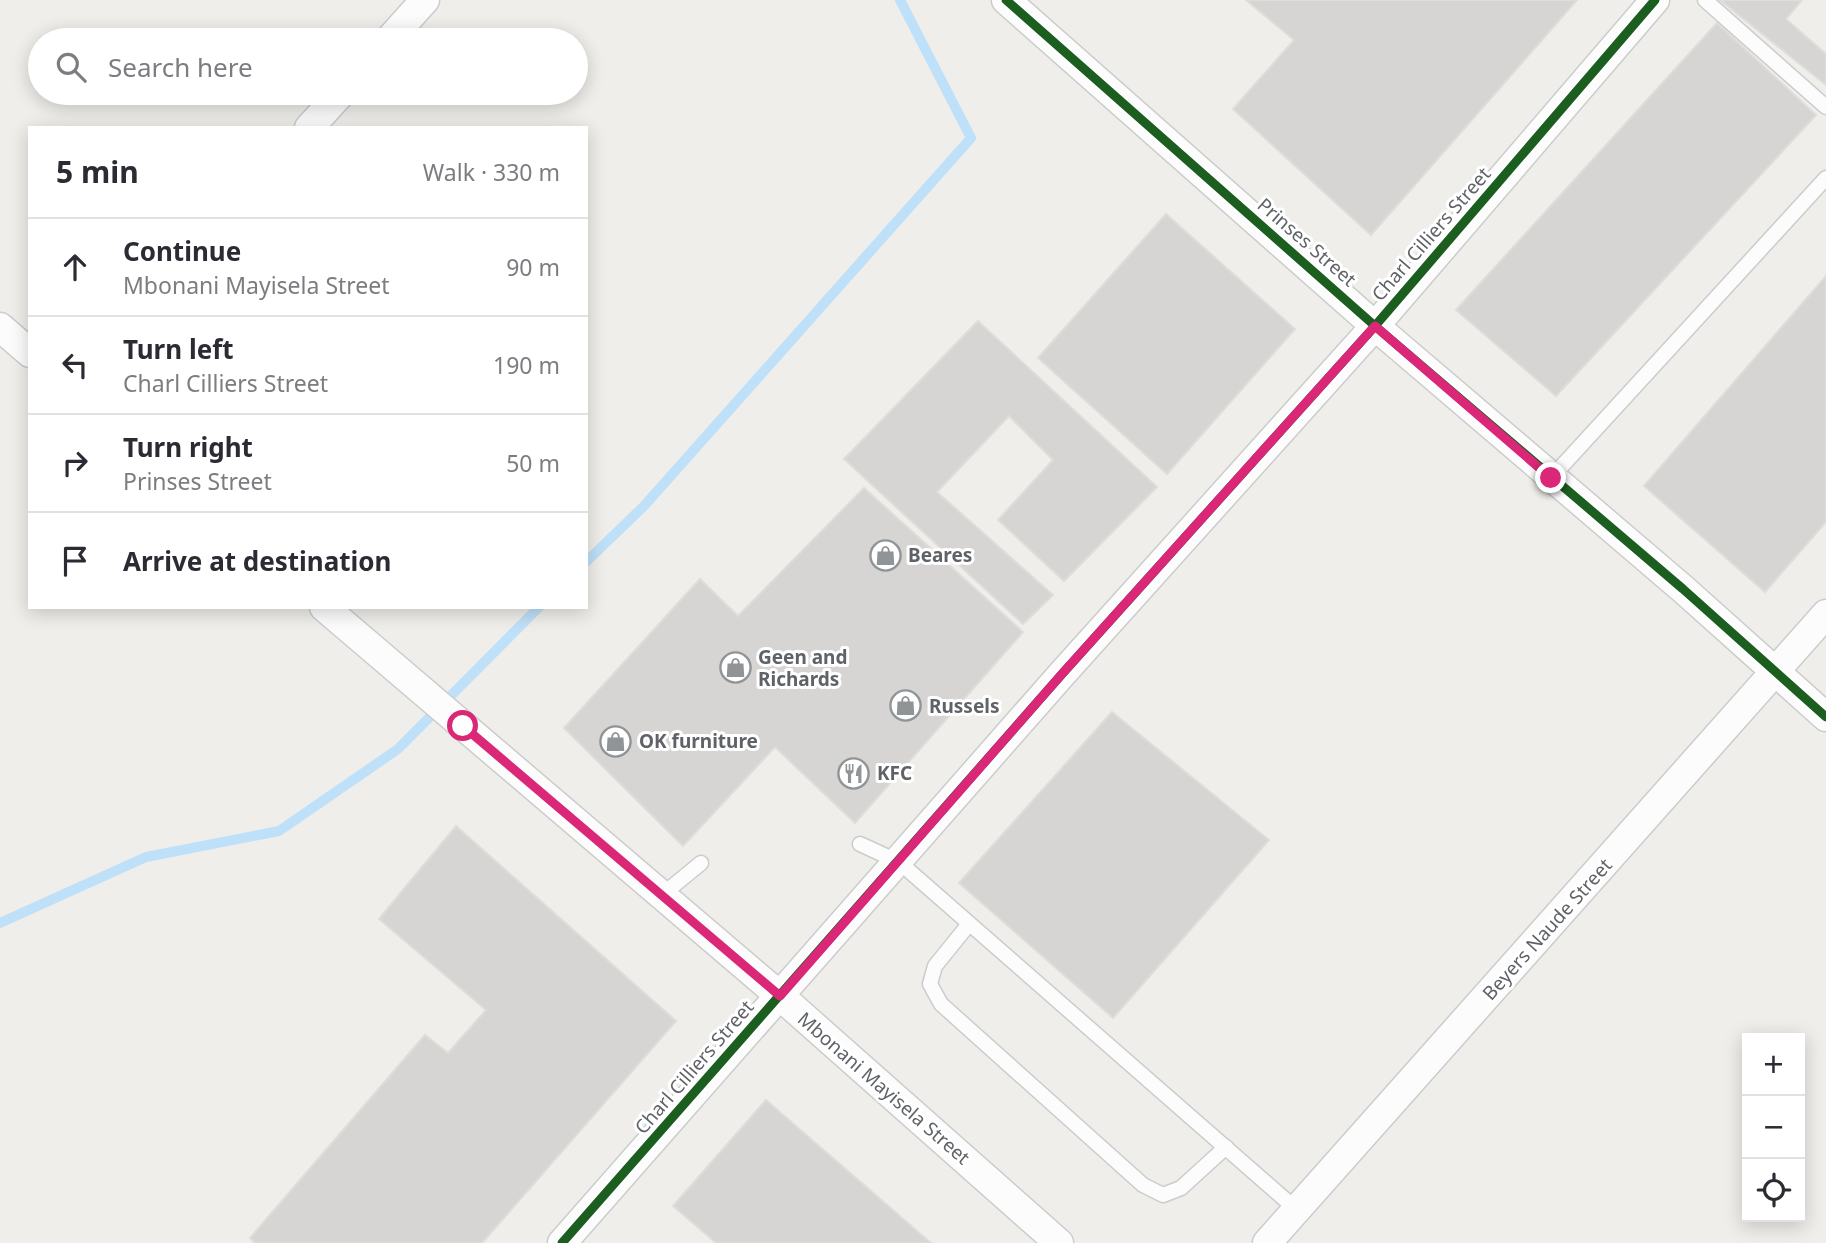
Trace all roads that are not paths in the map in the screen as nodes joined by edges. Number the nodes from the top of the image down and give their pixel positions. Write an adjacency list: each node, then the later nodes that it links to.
1 (425, 0): 5 (street)
2 (1006, 0): 10 (street, Prinses Street)
3 (1656, 0): 10 (street, Charl Cilliers Street)
4 (1705, 0): 7 (lane)
5 (400, 28)
6 (330, 105): 8 (street)
7 (1826, 107)
8 (311, 126)
9 (1826, 178): 13 (lane)
10 (1375, 326): 13 (street, Prinses Street); 19 (street, Charl Cilliers Street)
11 (0, 327): 12 (street)
12 (28, 351)
13 (1551, 478): 16 (street, Prinses Street)
14 (326, 609): 21 (street, Mbonani Mayisela Street)
15 (1826, 614): 16 (street, Beyers Naude Street)
16 (1776, 672): 17 (street, Prinses Street); 25 (street, Beyers Naude Street)
17 (1826, 717)
18 (860, 844): 19 (lane)
19 (899, 862): 22 (lane); 23 (street, Charl Cilliers Street)
20 (701, 863): 21 (lane)
21 (662, 895): 23 (street, Mbonani Mayisela Street)
22 (969, 924): 24 (lane); 24 (lane)
23 (780, 996): 26 (street, Charl Cilliers Street); 27 (street, Mbonani Mayisela Street)
24 (1226, 1147): 25 (lane)
25 (1297, 1210): 28 (street, Beyers Naude Street)
26 (562, 1243)
27 (1059, 1243)
28 (1268, 1243)

